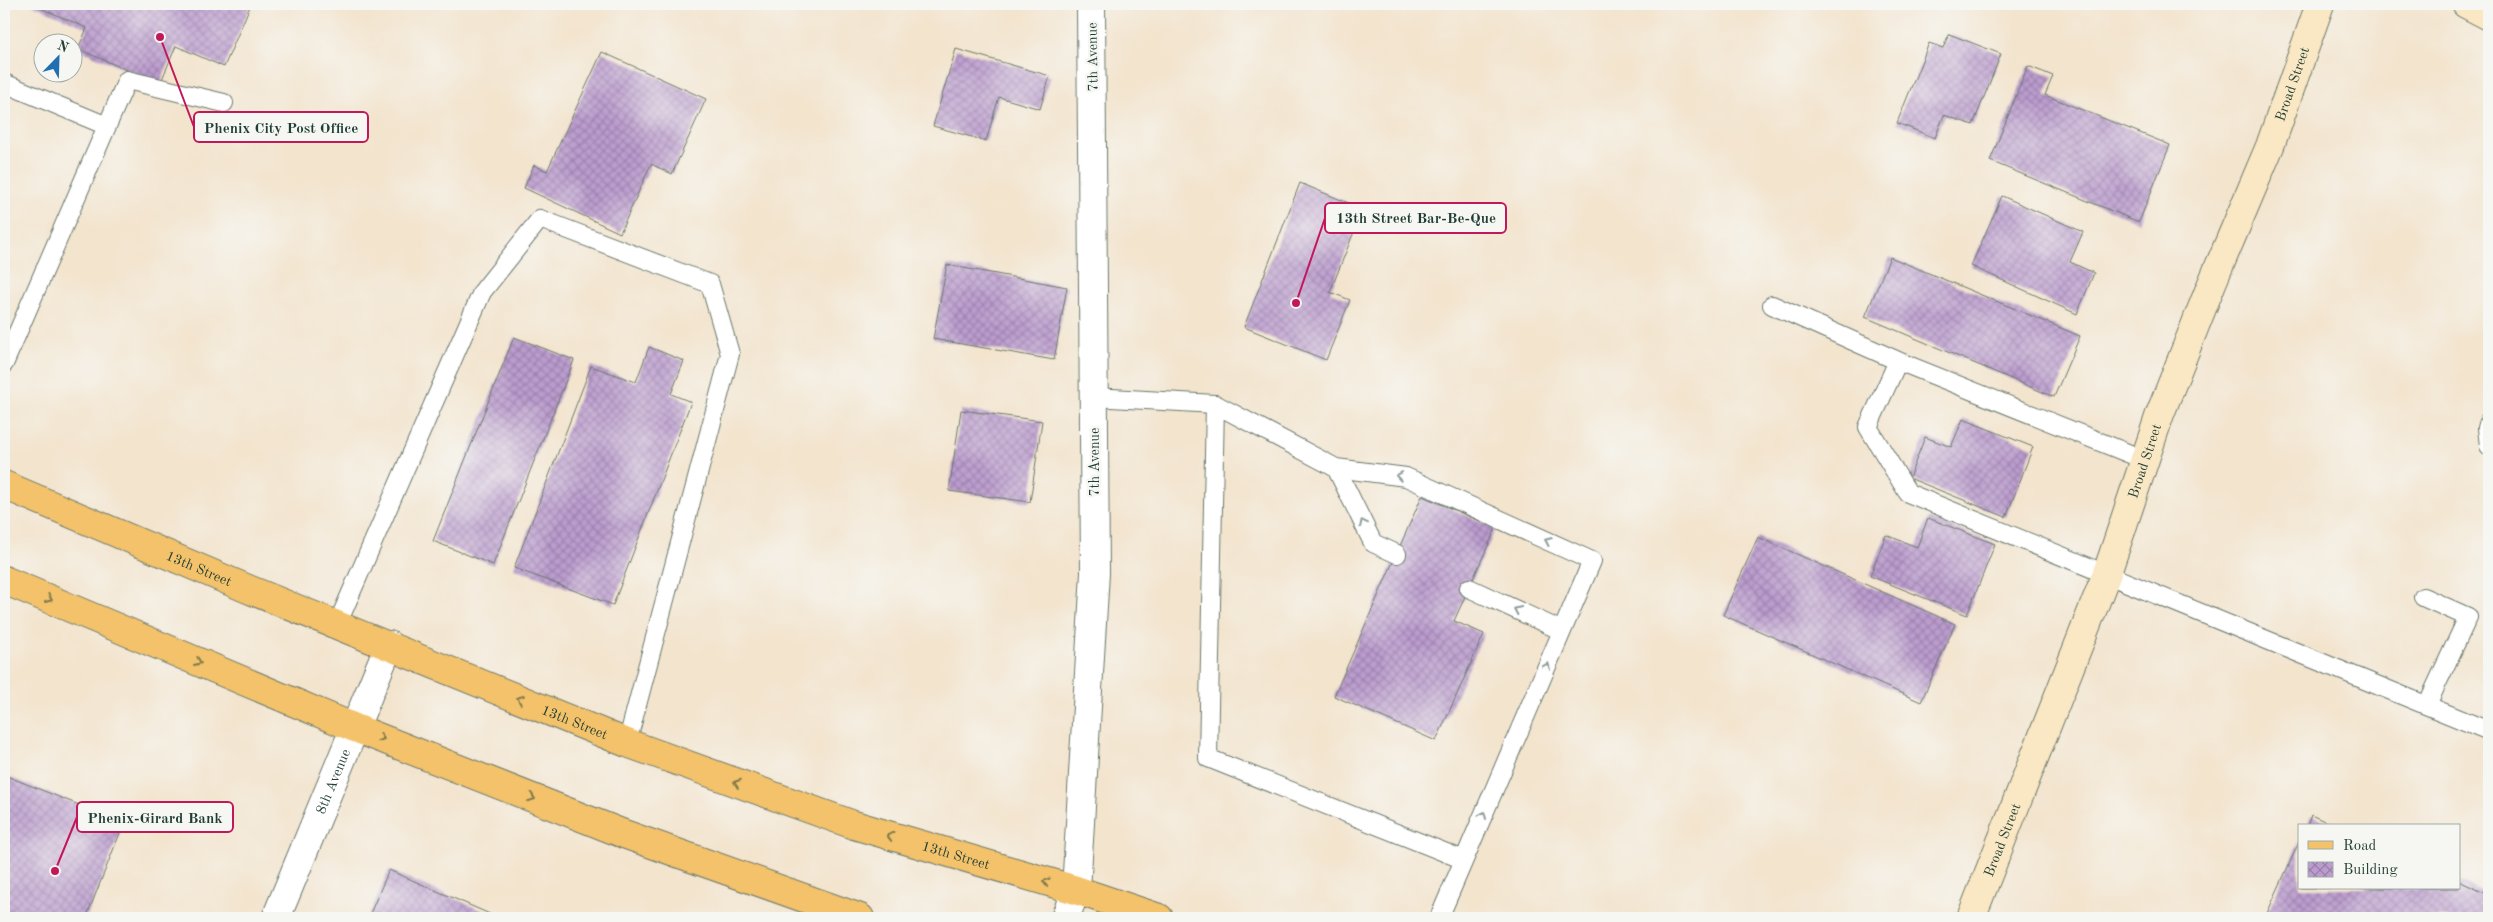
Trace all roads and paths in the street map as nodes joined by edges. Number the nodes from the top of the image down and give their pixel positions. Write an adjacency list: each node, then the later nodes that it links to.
1 (1091, 4): 11 (street, 7th Avenue)
2 (2320, 4): 15 (main road, Broad Street)
3 (2466, 4): 4 (main road)
4 (2489, 16)
5 (4, 83): 7 (lane)
6 (224, 103): 7 (lane)
7 (106, 126): 10 (lane)
8 (1772, 305): 9 (lane)
9 (1898, 361): 15 (lane); 19 (lane)
10 (4, 364)
11 (1094, 396): 12 (lane); 31 (street, 7th Avenue)
12 (1215, 404): 16 (lane); 30 (lane)
13 (2489, 421): 14 (lane)
14 (2489, 446)
15 (2145, 460): 19 (main road, Broad Street)
16 (1336, 468): 18 (lane, one-way to 16); 24 (lane, one-way to 16)
17 (4, 485): 23 (main road, 13th Street)
18 (1396, 554)
19 (2107, 573): 26 (lane); 37 (main road, Broad Street)
20 (4, 580): 27 (main road, one-way to 27)
21 (1469, 588): 24 (lane, one-way to 21)
22 (2423, 598): 26 (lane)
23 (337, 625): 25 (main road, 13th Street); 29 (lane)
24 (1562, 631): 30 (lane, one-way to 24)
25 (389, 646): 27 (street, 8th Avenue); 29 (main road, 13th Street, one-way to 25)
26 (2427, 705): 28 (lane)
27 (355, 728): 32 (street, 8th Avenue); 33 (main road, one-way to 33)
28 (2489, 731)
29 (627, 743): 31 (main road, 13th Street, one-way to 29)
30 (1464, 860): 36 (lane)
31 (1076, 890): 34 (street, 7th Avenue); 35 (main road, 13th Street)
32 (276, 918)
33 (860, 918)
34 (1065, 918)
35 (1159, 918)
36 (1439, 918)
37 (1971, 918)

